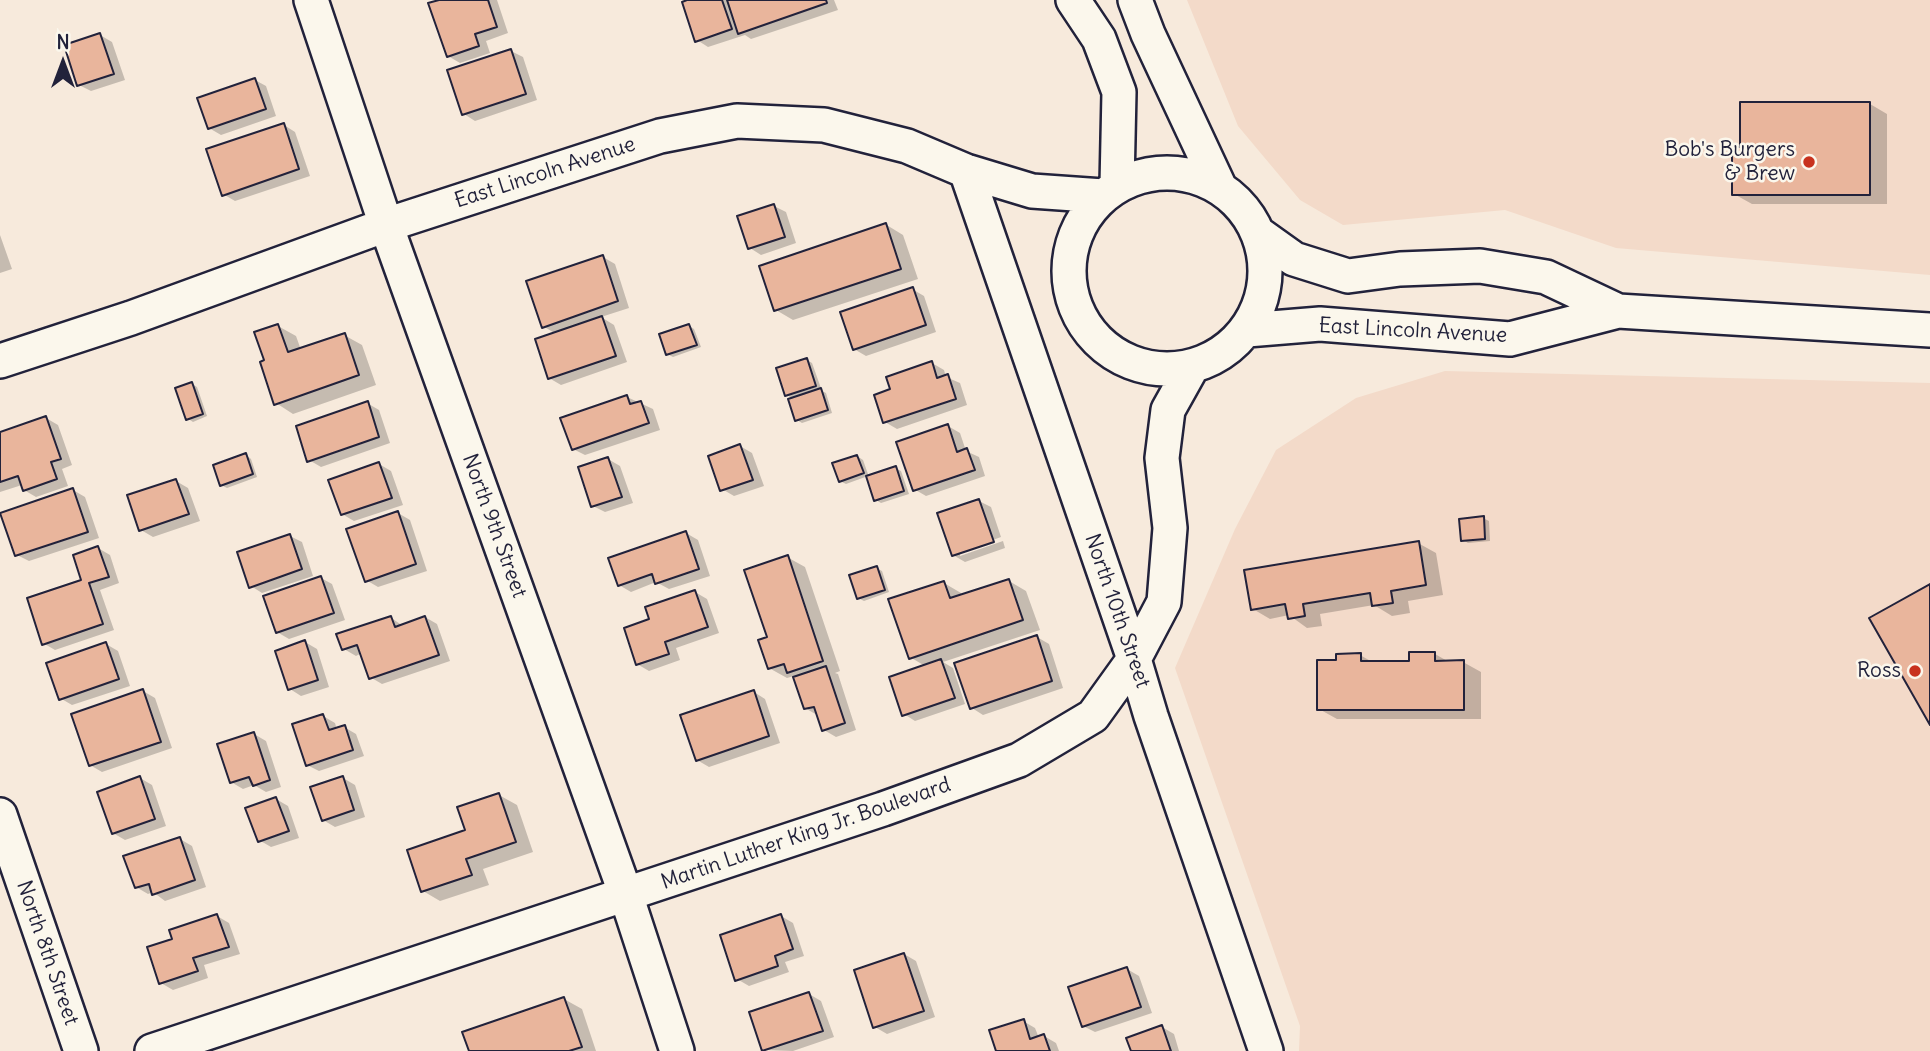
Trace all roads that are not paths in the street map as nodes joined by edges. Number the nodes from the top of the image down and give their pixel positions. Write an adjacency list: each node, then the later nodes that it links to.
1 (311, 0): 7 (street, North 9th Street)
2 (1073, 0): 6 (street)
3 (1135, 0): 5 (street)
4 (966, 171): 6 (street, East Lincoln Avenue); 7 (street, East Lincoln Avenue); 14 (street, North 10th Street)
5 (1220, 188): 6 (street); 8 (street)
6 (1110, 190): 13 (street)
7 (386, 225): 12 (street, East Lincoln Avenue); 16 (street, North 9th Street)
8 (1259, 234): 9 (street, East Lincoln Avenue); 10 (street)
9 (1618, 311): 10 (street, East Lincoln Avenue); 11 (street, East Lincoln Avenue)
10 (1247, 330): 13 (street)
11 (1930, 330)
12 (0, 361)
13 (1192, 367): 14 (street, Martin Luther King Jr. Boulevard)
14 (1134, 659): 16 (street, Martin Luther King Jr. Boulevard); 20 (street, North 10th Street)
15 (0, 815): 17 (street, North 8th Street)
16 (626, 895): 18 (street, Martin Luther King Jr. Boulevard); 19 (street, North 9th Street)
17 (81, 1051)
18 (152, 1051)
19 (677, 1051)
20 (1265, 1051)

